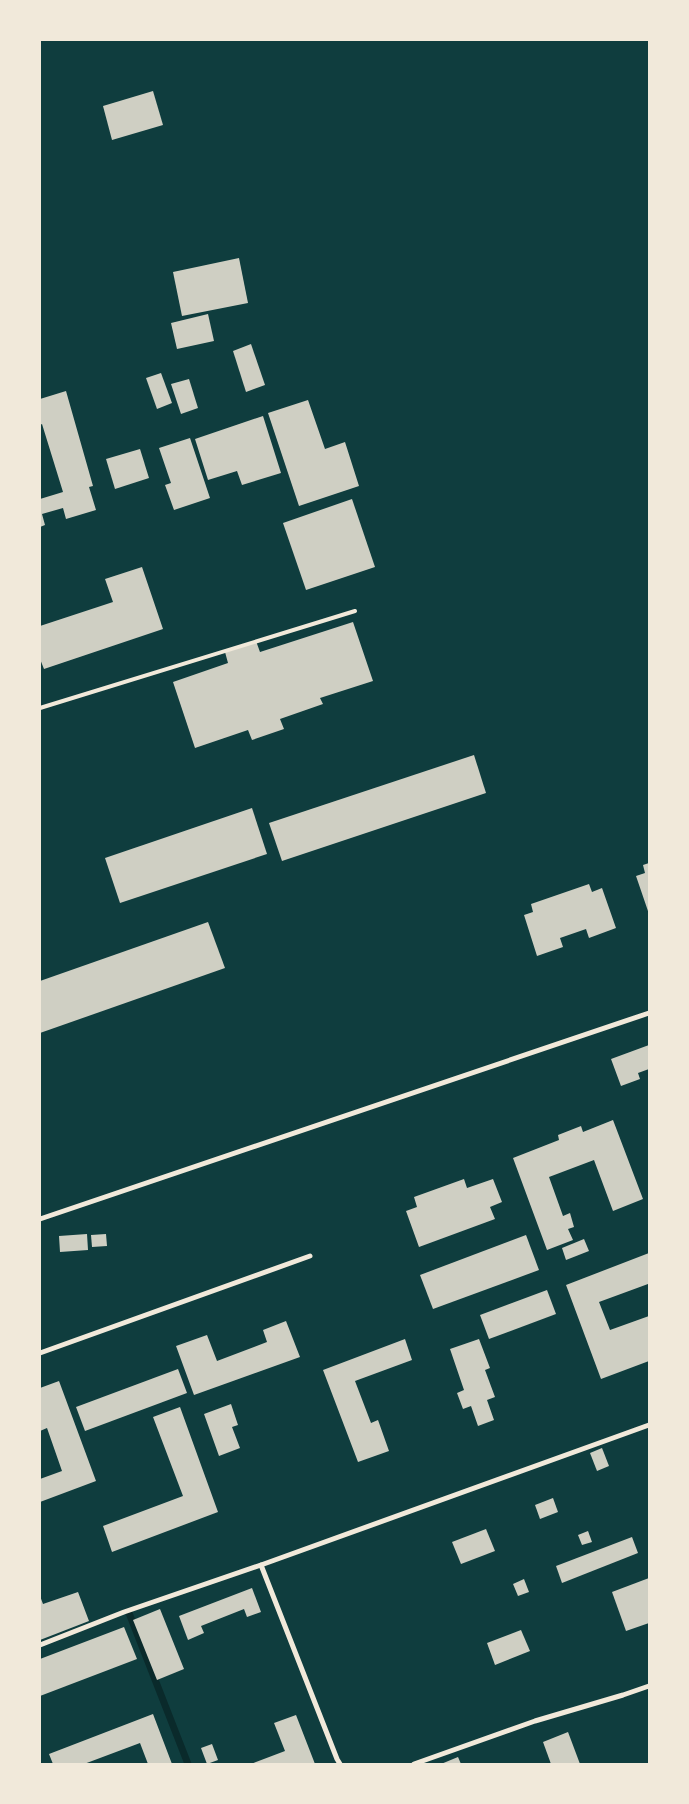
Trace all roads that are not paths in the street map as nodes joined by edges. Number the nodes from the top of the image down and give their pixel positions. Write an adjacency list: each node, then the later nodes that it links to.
1 (355, 611): 2 (lane)
2 (40, 708)
3 (649, 1013): 4 (street)
4 (40, 1219)
5 (310, 1256): 6 (street)
6 (40, 1353)
7 (649, 1425): 8 (street)
8 (261, 1565): 9 (street); 11 (street)
9 (40, 1644)
10 (649, 1686): 12 (street)
11 (340, 1764)
12 (414, 1764)

